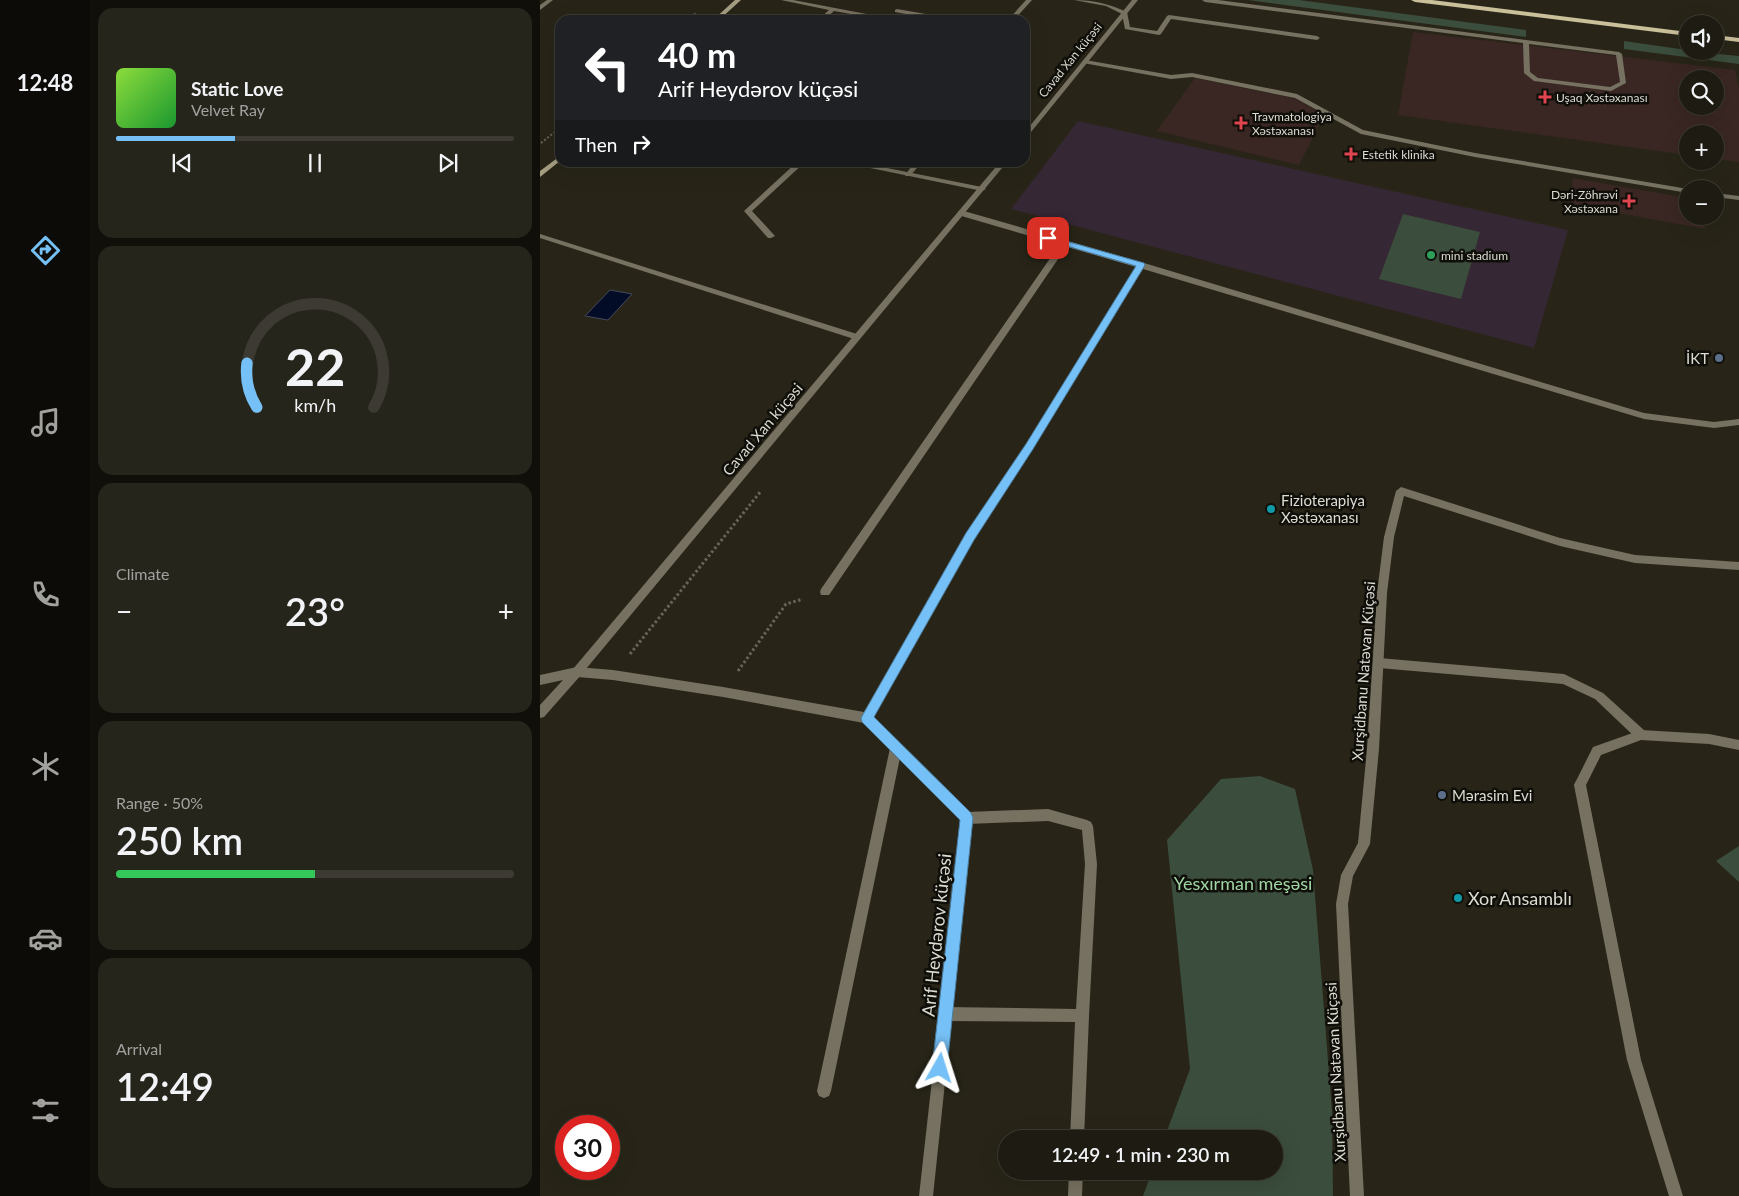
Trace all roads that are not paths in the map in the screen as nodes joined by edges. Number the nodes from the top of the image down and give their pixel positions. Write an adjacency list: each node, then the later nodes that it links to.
1 (550, 0): 11 (street)
2 (738, 0): 15 (main road)
3 (784, 0): 12 (street)
4 (837, 0): 12 (street)
5 (1029, 0): 19 (street)
6 (1077, 0): 14 (street)
7 (1135, 0): 14 (street, Cavad Xan küçəsi)
8 (1205, 0): 24 (street)
9 (1415, 0): 10 (main road)
10 (1461, 3): 20 (main road)
11 (540, 8)
12 (830, 9): 16 (street); 17 (street)
13 (897, 11): 18 (street)
14 (1125, 13): 21 (street); 25 (street, Cavad Xan küçəsi)
15 (722, 15)
16 (825, 15)
17 (865, 15)
18 (920, 15)
19 (1016, 15)
20 (1679, 33)
21 (1317, 38)
22 (1724, 38): 23 (main road)
23 (1739, 40)
24 (1526, 42): 24 (street)
25 (1085, 62): 26 (street, Cavad Xan küçəsi); 35 (street)
26 (1030, 130)
27 (555, 162): 32 (main road)
28 (796, 167): 40 (street)
29 (869, 167): 33 (street)
30 (915, 167): 33 (street)
31 (1000, 167): 34 (street, Cavad Xan küçəsi)
32 (540, 175)
33 (908, 175): 34 (street)
34 (982, 189): 38 (street, Cavad Xan küçəsi)
35 (1679, 190)
36 (1724, 196): 37 (street)
37 (1739, 198)
38 (961, 213): 41 (street); 43 (street, Cavad Xan küçəsi)
39 (540, 236): 43 (street)
40 (771, 236)
41 (1065, 243): 42 (street); 46 (street)
42 (1141, 265): 44 (street); 51 (street)
43 (857, 337): 48 (street, Cavad Xan küçəsi)
44 (1739, 422)
45 (1739, 566): 47 (street, Xurşidbanu Natəvan Küçəsi)
46 (825, 592)
47 (1379, 663): 52 (street); 63 (street, Xurşidbanu Natəvan Küçəsi)
48 (577, 672): 49 (street); 50 (street, Cavad Xan küçəsi); 51 (street)
49 (540, 680)
50 (540, 713)
51 (867, 718): 54 (street)
52 (1641, 735): 53 (street); 64 (street)
53 (1739, 745)
54 (896, 748): 55 (street); 58 (street)
55 (967, 818): 56 (street, Arif Heydərov küçəsi); 57 (street)
56 (946, 1014): 57 (street); 61 (street, Arif Heydərov küçəsi)
57 (1082, 1016): 59 (street)
58 (824, 1091)
59 (1078, 1130)
60 (1076, 1180): 62 (street)
61 (926, 1196)
62 (1075, 1196)
63 (1357, 1196)
64 (1676, 1196)

